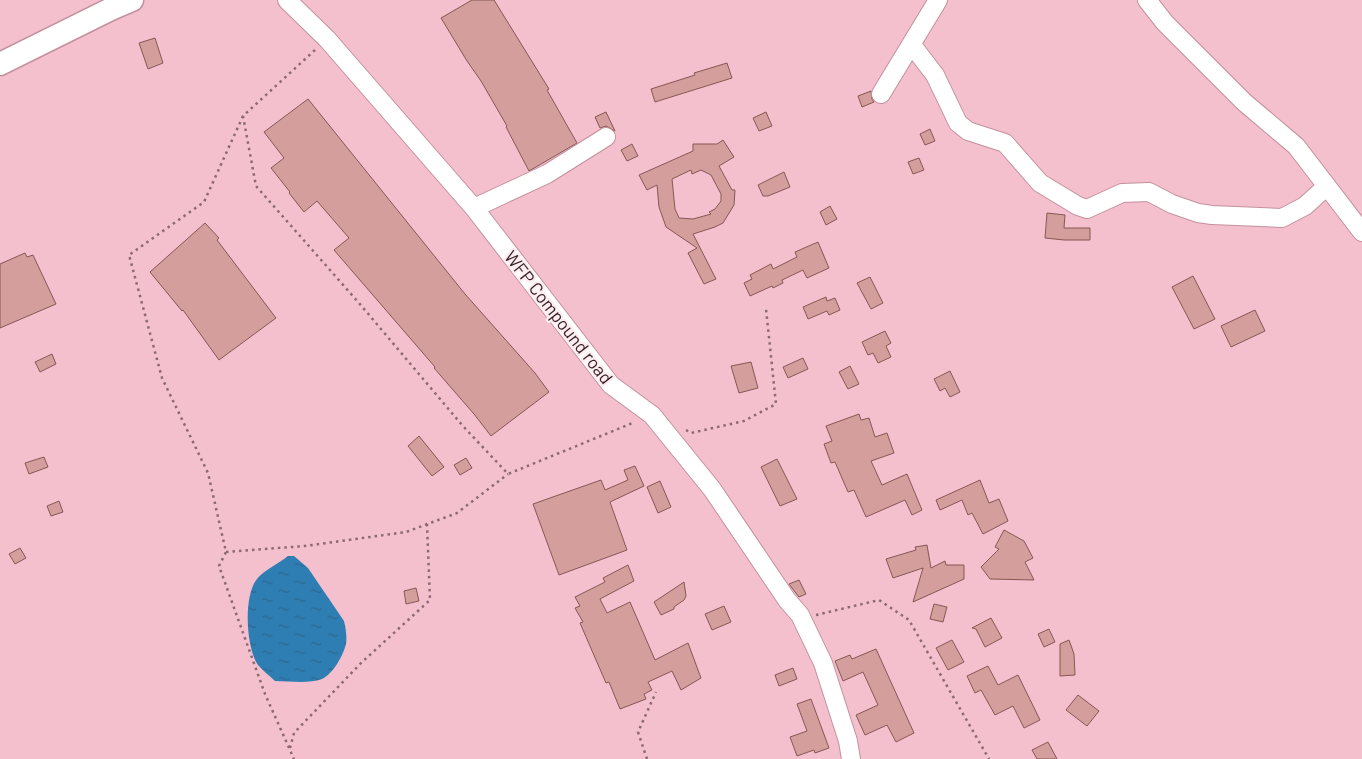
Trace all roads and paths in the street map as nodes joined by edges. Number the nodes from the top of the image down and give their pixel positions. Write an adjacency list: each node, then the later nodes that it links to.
1 (132, 0): 7 (main road)
2 (287, 0): 5 (street, WFP Compound road)
3 (938, 0): 6 (street)
4 (1147, 0): 11 (street)
5 (327, 39): 9 (path); 12 (street, WFP Compound road)
6 (912, 45): 8 (street); 11 (street)
7 (0, 64)
8 (881, 94)
9 (243, 116): 17 (path); 19 (path)
10 (606, 137): 12 (street)
11 (1327, 186): 13 (street)
12 (474, 208): 15 (street, WFP Compound road)
13 (1362, 232)
14 (766, 309): 16 (path)
15 (652, 415): 17 (path); 20 (street, WFP Compound road)
16 (683, 429)
17 (508, 474): 18 (path)
18 (427, 524): 19 (path); 22 (path)
19 (226, 552): 22 (path)
20 (800, 614): 25 (street, WFP Compound road); 26 (path)
21 (656, 692): 24 (path)
22 (290, 748): 23 (path)
23 (294, 759)
24 (647, 759)
25 (850, 759)
26 (989, 759)

